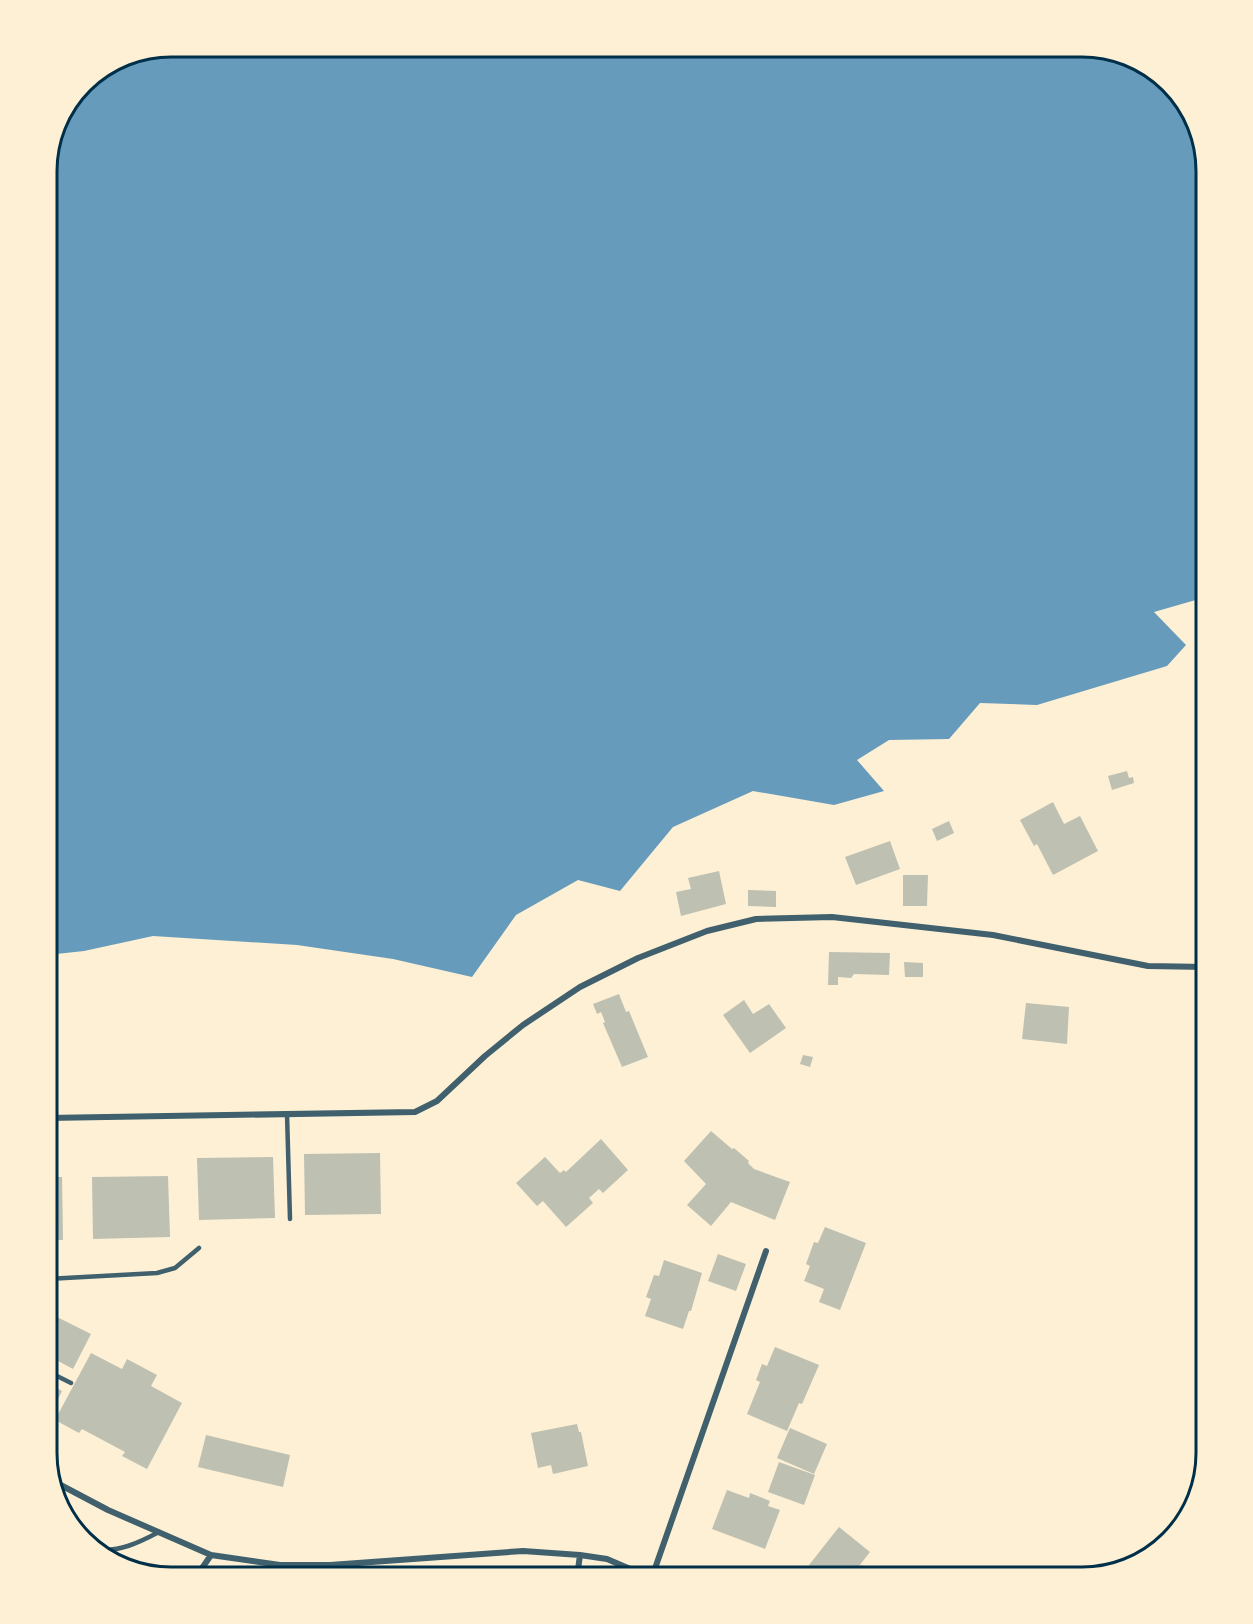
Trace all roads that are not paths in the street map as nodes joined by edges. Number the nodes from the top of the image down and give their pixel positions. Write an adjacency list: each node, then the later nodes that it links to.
1 (1196, 967): 2 (street)
2 (287, 1114): 3 (street); 4 (lane)
3 (57, 1118)
4 (290, 1219)
5 (199, 1248): 7 (lane)
6 (766, 1251): 18 (street)
7 (57, 1278)
8 (57, 1376): 9 (lane)
9 (71, 1383)
10 (62, 1486): 11 (street)
11 (159, 1532): 12 (lane); 13 (street)
12 (111, 1550)
13 (211, 1555): 14 (street); 15 (street)
14 (580, 1555): 16 (street); 17 (street)
15 (203, 1567)
16 (578, 1567)
17 (625, 1567)
18 (654, 1567)

